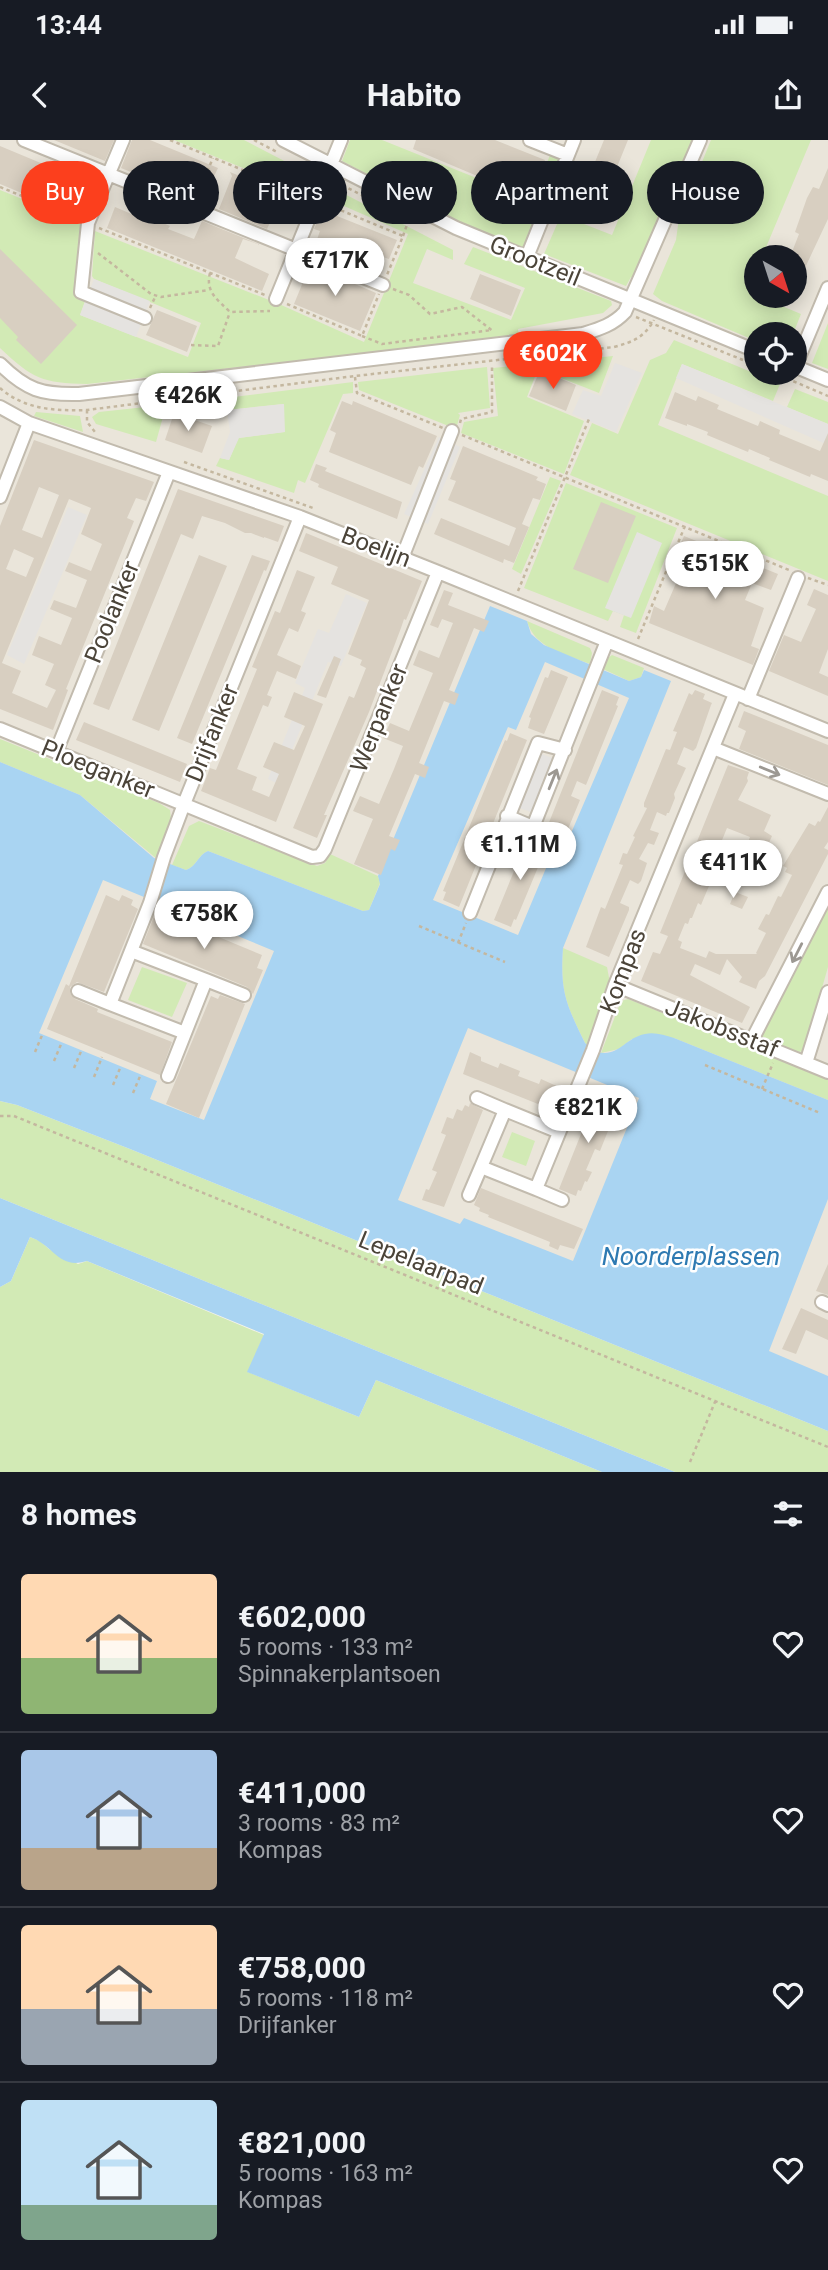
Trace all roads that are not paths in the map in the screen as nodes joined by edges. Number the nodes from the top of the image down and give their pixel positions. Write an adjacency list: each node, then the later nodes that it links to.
1 (24, 140): 9 (street)
2 (122, 140): 12 (street)
3 (283, 140): 10 (street, Grootzeil)
4 (341, 140): 11 (street)
5 (530, 140): 8 (street)
6 (574, 140): 8 (street)
7 (700, 140): 21 (street)
8 (568, 155): 17 (street)
9 (78, 161)
10 (321, 161)
11 (332, 161)
12 (109, 173): 16 (street)
13 (347, 174): 17 (street, Grootzeil)
14 (88, 224): 22 (street)
15 (308, 224): 16 (street)
16 (298, 251): 18 (street); 20 (street)
17 (527, 257): 21 (street, Grootzeil)
18 (383, 285)
19 (828, 288): 23 (street)
20 (276, 299)
21 (631, 300): 24 (street, Grootzeil); 25 (street)
22 (145, 318)
23 (807, 338)
24 (744, 346)
25 (0, 364)
26 (807, 371): 27 (street)
27 (828, 380)
28 (0, 407): 29 (street, Boelijn)
29 (29, 424): 31 (street, Boelijn); 32 (street)
30 (454, 432): 34 (street)
31 (169, 472): 33 (street, Boelijn); 44 (street, Poolanker)
32 (0, 497)
33 (300, 517): 34 (street, Boelijn); 46 (street, Drijfanker)
34 (402, 558): 35 (street, Boelijn)
35 (438, 572): 37 (street, Boelijn); 48 (street, Werpanker)
36 (798, 578): 39 (street)
37 (607, 641): 38 (street, Boelijn); 43 (street)
38 (735, 694): 39 (street, Boelijn); 42 (street, Kompas)
39 (748, 699): 41 (street, Boelijn)
40 (0, 729): 44 (street, Ploeganker)
41 (828, 731)
42 (713, 748): 45 (street, one-way to 45); 53 (street, Kompas)
43 (565, 750): 47 (street); 47 (street, one-way to 43)
44 (56, 752): 46 (street, Ploeganker)
45 (828, 794)
46 (184, 804): 48 (street, Ploeganker); 51 (street, Drijfanker)
47 (507, 816): 50 (street)
48 (312, 857)
49 (828, 892): 59 (street, one-way to 59)
50 (470, 913)
51 (131, 951): 52 (street); 57 (street, Drijfanker)
52 (205, 979): 56 (street); 58 (street)
53 (615, 985): 59 (street, Jakobsstaf); 65 (street, Kompas)
54 (78, 991): 57 (street)
55 (828, 992): 60 (street)
56 (244, 995)
57 (110, 1004): 58 (street)
58 (185, 1033): 62 (street)
59 (752, 1040): 60 (street, Jakobsstaf)
60 (806, 1063): 61 (street, Jakobsstaf)
61 (828, 1072)
62 (168, 1076)
63 (477, 1098): 64 (street)
64 (505, 1110): 65 (street); 66 (street)
65 (559, 1132): 67 (street, Kompas)
66 (481, 1167): 67 (street); 68 (street)
67 (536, 1189): 69 (street)
68 (469, 1195)
69 (562, 1200)

